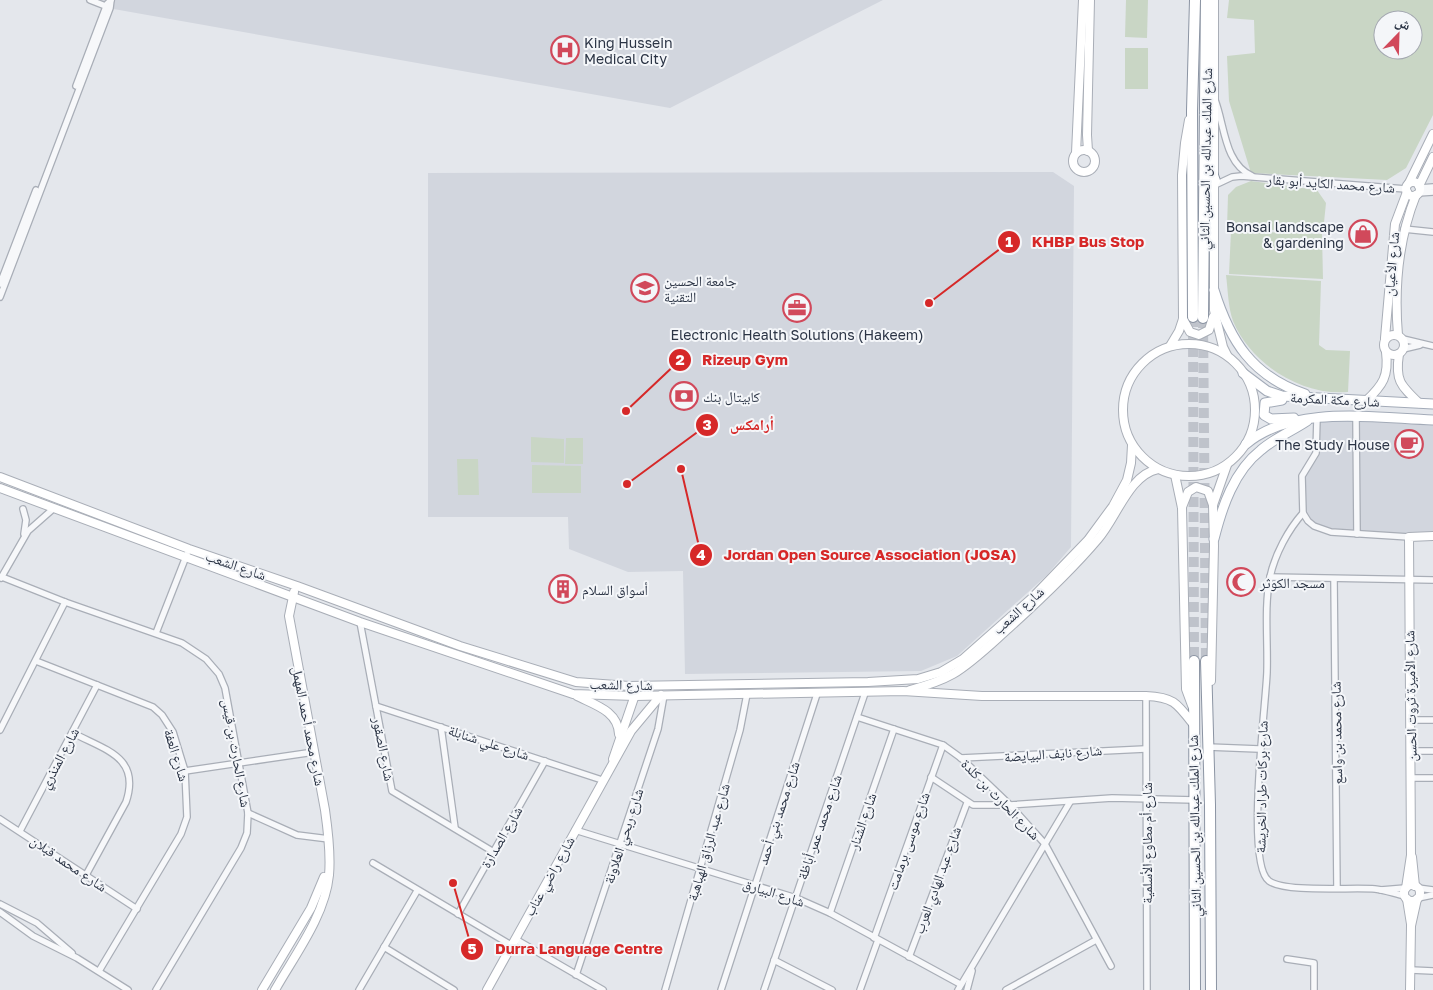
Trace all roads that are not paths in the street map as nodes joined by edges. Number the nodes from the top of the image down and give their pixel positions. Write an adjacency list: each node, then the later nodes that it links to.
1 (90, 0): 8 (street)
2 (98, 0): 8 (street)
3 (1083, 0): 13 (street)
4 (1090, 0): 12 (street)
5 (1195, 0): 27 (highway, شارع الملك عبدالله بن الحسين الثاني)
6 (1206, 0): 10 (highway, شارع الملك عبدالله بن الحسين الثاني)
7 (1214, 0): 9 (street, شارع الملك عبدالله بن الحسين الثاني)
8 (109, 4): 23 (street); 25 (street)
9 (1215, 99): 15 (street, شارع محمد الكايد أبو بقار); 16 (street, شارع الملك عبدالله بن الحسين الثاني)
10 (1205, 105): 16 (highway); 27 (highway, شارع الملك عبدالله بن الحسين الثاني)
11 (1433, 134): 18 (street, شارع الأعيان)
12 (1088, 151): 13 (street); 13 (street)
13 (1076, 153)
14 (1433, 158): 19 (street, شارع الأعيان)
15 (1256, 177): 16 (street, شارع محمد الكايد أبو بقار); 18 (street, شارع محمد الكايد أبو بقار)
16 (1215, 183): 24 (street, شارع الملك عبدالله بن الحسين الثاني)
17 (1433, 187): 19 (street)
18 (1407, 188): 19 (street); 19 (street); 29 (street, شارع الأعيان)
19 (1418, 190): 20 (street); 21 (street, شارع الأعيان)
20 (1433, 192)
21 (1404, 229): 22 (street); 28 (street, شارع الأعيان)
22 (1433, 232)
23 (0, 284)
24 (1214, 290): 26 (street, شارع الملك عبدالله بن الحسين الثاني); 37 (main road)
25 (0, 297)
26 (1214, 310): 27 (street); 35 (street)
27 (1193, 318): 31 (street)
28 (1400, 337): 29 (street); 30 (street); 33 (street)
29 (1385, 338): 34 (street)
30 (1421, 345): 32 (street); 33 (street)
31 (1170, 346): 35 (street); 46 (street)
32 (1433, 346)
33 (1401, 351): 34 (street); 40 (street)
34 (1386, 352): 39 (street)
35 (1228, 357): 36 (street)
36 (1244, 373): 37 (main road, شارع مكة المكرمة); 45 (street)
37 (1315, 398): 38 (main road, شارع مكة المكرمة)
38 (1340, 400): 39 (main road, شارع مكة المكرمة); 42 (main road)
39 (1366, 401): 40 (main road, شارع مكة المكرمة)
40 (1419, 403): 41 (main road, شارع مكة المكرمة)
41 (1433, 404)
42 (1312, 418): 43 (main road, شارع مكة المكرمة); 45 (main road, شارع مكة المكرمة); 56 (street); 61 (main road)
43 (1356, 418): 44 (main road, شارع مكة المكرمة); 57 (street)
44 (1433, 420)
45 (1246, 444): 47 (street)
46 (1132, 445): 48 (street); 77 (street, شارع الشعب)
47 (1231, 462): 49 (street); 52 (street)
48 (1158, 470): 49 (street); 80 (street, شارع الشعب)
49 (1175, 475): 53 (street)
50 (0, 477): 62 (street, شارع الشعب)
51 (0, 488): 54 (street, شارع الشعب)
52 (1213, 505): 53 (street); 61 (street)
53 (1182, 508): 90 (street)
54 (53, 509): 60 (street); 63 (street, شارع الشعب)
55 (23, 510): 60 (street)
56 (1304, 513): 57 (street); 64 (street, شارع بركات طراد الخريشة)
57 (1357, 534): 59 (street)
58 (1433, 536): 59 (street)
59 (1409, 537): 67 (street, شارع الأميرة ثروت الحسن)
60 (24, 538): 65 (street)
61 (1214, 539): 91 (street)
62 (189, 549): 63 (street); 69 (street, شارع الشعب)
63 (186, 558): 70 (street, شارع الشعب); 73 (street)
64 (1270, 577): 66 (street); 104 (street, شارع بركات طراد الخريشة)
65 (1, 579): 71 (street, شارع الحارث بن قيس)
66 (1334, 579): 67 (street); 138 (street, شارع محمد بن واسع)
67 (1408, 580): 68 (street); 93 (street, شارع الأميرة ثروت الحسن)
68 (1433, 580)
69 (297, 586): 70 (street, شارع محمد أحمد المهمل); 79 (street, شارع الشعب)
70 (293, 596): 72 (street, شارع الشعب); 107 (street, شارع محمد أحمد المهمل)
71 (65, 602): 73 (street, شارع الحارث بن قيس); 74 (street)
72 (360, 622): 82 (street, شارع الشعب); 89 (street, شارع الصقور)
73 (156, 633): 110 (street, شارع الحارث بن قيس)
74 (36, 660): 78 (street, شارع العفة); 97 (street)
75 (1194, 661): 90 (highway, شارع الملك عبدالله بن الحسين الثاني)
76 (1206, 661): 91 (highway, شارع الملك عبدالله بن الحسين الثاني)
77 (790, 682): 79 (street, شارع الشعب); 84 (street)
78 (96, 685): 99 (street, شارع المنذري); 112 (street, شارع العفة)
79 (638, 686): 87 (street, شارع راضي عناب)
80 (903, 691): 81 (street, شارع الشعب); 88 (street, شارع الشعب)
81 (865, 693): 85 (street, شارع الشعب); 92 (street, شارع محمد عمر أباظة)
82 (573, 694): 87 (street, شارع الشعب); 100 (street)
83 (747, 694): 84 (street, شارع الشعب); 86 (street, شارع الشعب); 134 (street, شارع عبد الرزاق الهباهبة)
84 (789, 694): 85 (street, شارع الشعب)
85 (817, 694): 136 (street, شارع محمد بني أحمد)
86 (662, 695): 87 (street, شارع الشعب); 111 (street, شارع راضي عناب); 128 (street, شارع ربحي العلاونة)
87 (635, 696): 100 (street, شارع راضي عناب)
88 (1146, 696): 95 (street, شارع الشعب); 103 (street, شارع أم مطاوع الأسلمية)
89 (376, 706): 96 (street, شارع علي شنابلة); 124 (street, شارع الصقور)
90 (1192, 708): 95 (highway, شارع الملك عبدالله بن الحسين الثاني)
91 (1207, 708): 102 (highway, شارع الملك عبدالله بن الحسين الثاني)
92 (857, 717): 98 (street, شارع الحارث بن كلدة); 143 (street, شارع محمد عمر أباظة)
93 (1410, 720): 94 (street); 105 (street, شارع الأميرة ثروت الحسن)
94 (1433, 720)
95 (1192, 724): 118 (highway, شارع الملك عبدالله بن الحسين الثاني)
96 (441, 727): 109 (street, شارع علي شنابلة); 124 (street)
97 (0, 730)
98 (894, 730): 101 (street, شارع الحارث بن كلدة); 148 (street, شارع الشنار)
99 (73, 733): 126 (street, شارع المنذري); 135 (street)
100 (619, 738): 111 (street, شارع راضي عناب)
101 (943, 745): 108 (street, شارع الحارث بن كلدة); 113 (street, شارع موسى برمامت)
102 (1208, 747): 104 (street); 187 (highway, شارع الملك عبدالله بن الحسين الثاني)
103 (1145, 749): 108 (street, شارع نايف البيايضة); 117 (street, شارع أم مطاوع الأسلمية)
104 (1259, 749): 138 (street, شارع بركات طراد الخريشة)
105 (1411, 751): 106 (street); 114 (street, شارع الأميرة ثروت الحسن)
106 (1433, 751)
107 (314, 752): 110 (street); 127 (street, شارع محمد أحمد المهمل)
108 (961, 758): 121 (street, شارع الحارث بن كلدة)
109 (545, 761): 116 (street, شارع علي شنابلة); 130 (street, شارع الصدارة)
110 (240, 762): 112 (street); 122 (street, شارع الحارث بن قيس)
111 (612, 763): 116 (street, شارع راضي عناب)
112 (185, 771): 146 (street, شارع العفة)
113 (931, 777): 120 (street); 151 (street, شارع موسى برمامت)
114 (1411, 778): 115 (street); 131 (street, شارع الأميرة ثروت الحسن)
115 (1433, 778)
116 (602, 780): 125 (street, شارع راضي عناب)
117 (1146, 799): 118 (street); 119 (street); 185 (street, شارع أم مطاوع الأسلمية)
118 (1191, 800): 186 (highway, شارع الملك عبدالله بن الحسين الثاني)
119 (1070, 802): 121 (street); 129 (street)
120 (967, 803): 121 (street); 155 (street, شارع عبد الهادي العرب)
121 (1010, 805): 129 (street, شارع الحارث بن كلدة)
122 (248, 813): 127 (street); 169 (street, شارع الحارث بن قيس)
123 (0, 819): 126 (street, شارع محمد قبلان)
124 (455, 828): 130 (street, شارع الصقور)
125 (575, 830): 128 (street, شارع البيارق); 153 (street, شارع راضي عناب)
126 (20, 831): 135 (street, شارع محمد قبلان)
127 (329, 839): 133 (street, شارع محمد أحمد المهمل)
128 (621, 844): 134 (street, شارع البيارق); 164 (street, شارع ربحي العلاونة)
129 (1044, 844): 152 (street, شارع الحارث بن كلدة); 160 (street)
130 (492, 851): 149 (street, شارع الصدارة)
131 (1411, 855): 137 (street, شارع الأميرة ثروت الحسن); 141 (street, شارع الأميرة ثروت الحسن)
132 (373, 863): 140 (street)
133 (328, 868): 170 (street, شارع محمد أحمد المهمل); 171 (street, شارع محمد أحمد المهمل)
134 (700, 869): 136 (street, شارع البيارق); 178 (street, شارع عبد الرزاق الهباهبة)
135 (86, 875): 146 (street, شارع محمد قبلان)
136 (754, 885): 143 (street, شارع البيارق); 179 (street, شارع محمد بني أحمد)
137 (1416, 887): 139 (street); 141 (street); 144 (street, شارع الأميرة ثروت الحسن)
138 (1337, 888): 141 (street, شارع بركات طراد الخريشة)
139 (1433, 890)
140 (417, 891): 149 (street); 154 (street)
141 (1406, 893): 144 (street); 150 (street, شارع الأميرة ثروت الحسن)
142 (1433, 895): 144 (street)
143 (796, 898): 148 (street, شارع البيارق); 158 (street, شارع محمد عمر أباظة)
144 (1417, 898): 150 (street, شارع الأميرة ثروت الحسن)
145 (0, 904): 156 (street)
146 (137, 909): 162 (street, شارع العفة)
147 (0, 912): 156 (street)
148 (830, 913): 151 (street, شارع البيارق)
149 (458, 914): 153 (street)
150 (1411, 926): 161 (street, شارع الأميرة ثروت الحسن)
151 (876, 939): 155 (street, شارع البيارق); 182 (street, شارع موسى برمامت)
152 (1096, 940): 159 (street, شارع الحارث بن كلدة); 184 (street)
153 (513, 942): 164 (street); 175 (street, شارع راضي عناب)
154 (384, 948): 166 (street); 172 (street)
155 (909, 957): 167 (street, شارع البيارق)
156 (78, 958): 162 (street)
157 (1287, 959): 188 (street)
158 (774, 960): 180 (street, شارع محمد عمر أباظة); 181 (street)
159 (1111, 966)
160 (972, 970): 167 (street); 183 (street)
161 (1411, 970): 163 (street); 189 (street, شارع الأميرة ثروت الحسن)
162 (99, 971): 168 (street)
163 (1433, 971)
164 (576, 975): 165 (street)
165 (588, 982): 176 (street); 177 (street)
166 (443, 984): 173 (street); 174 (street)
167 (959, 987)
168 (128, 990)
169 (156, 990)
170 (262, 990)
171 (275, 990)
172 (359, 990)
173 (439, 990)
174 (454, 990)
175 (487, 990)
176 (585, 990)
177 (603, 990)
178 (665, 990)
179 (721, 990)
180 (764, 990)
181 (832, 990)
182 (860, 990)
183 (967, 990)
184 (1006, 990)
185 (1147, 990)
186 (1195, 990)
187 (1211, 990)
188 (1314, 990)
189 (1410, 990)

